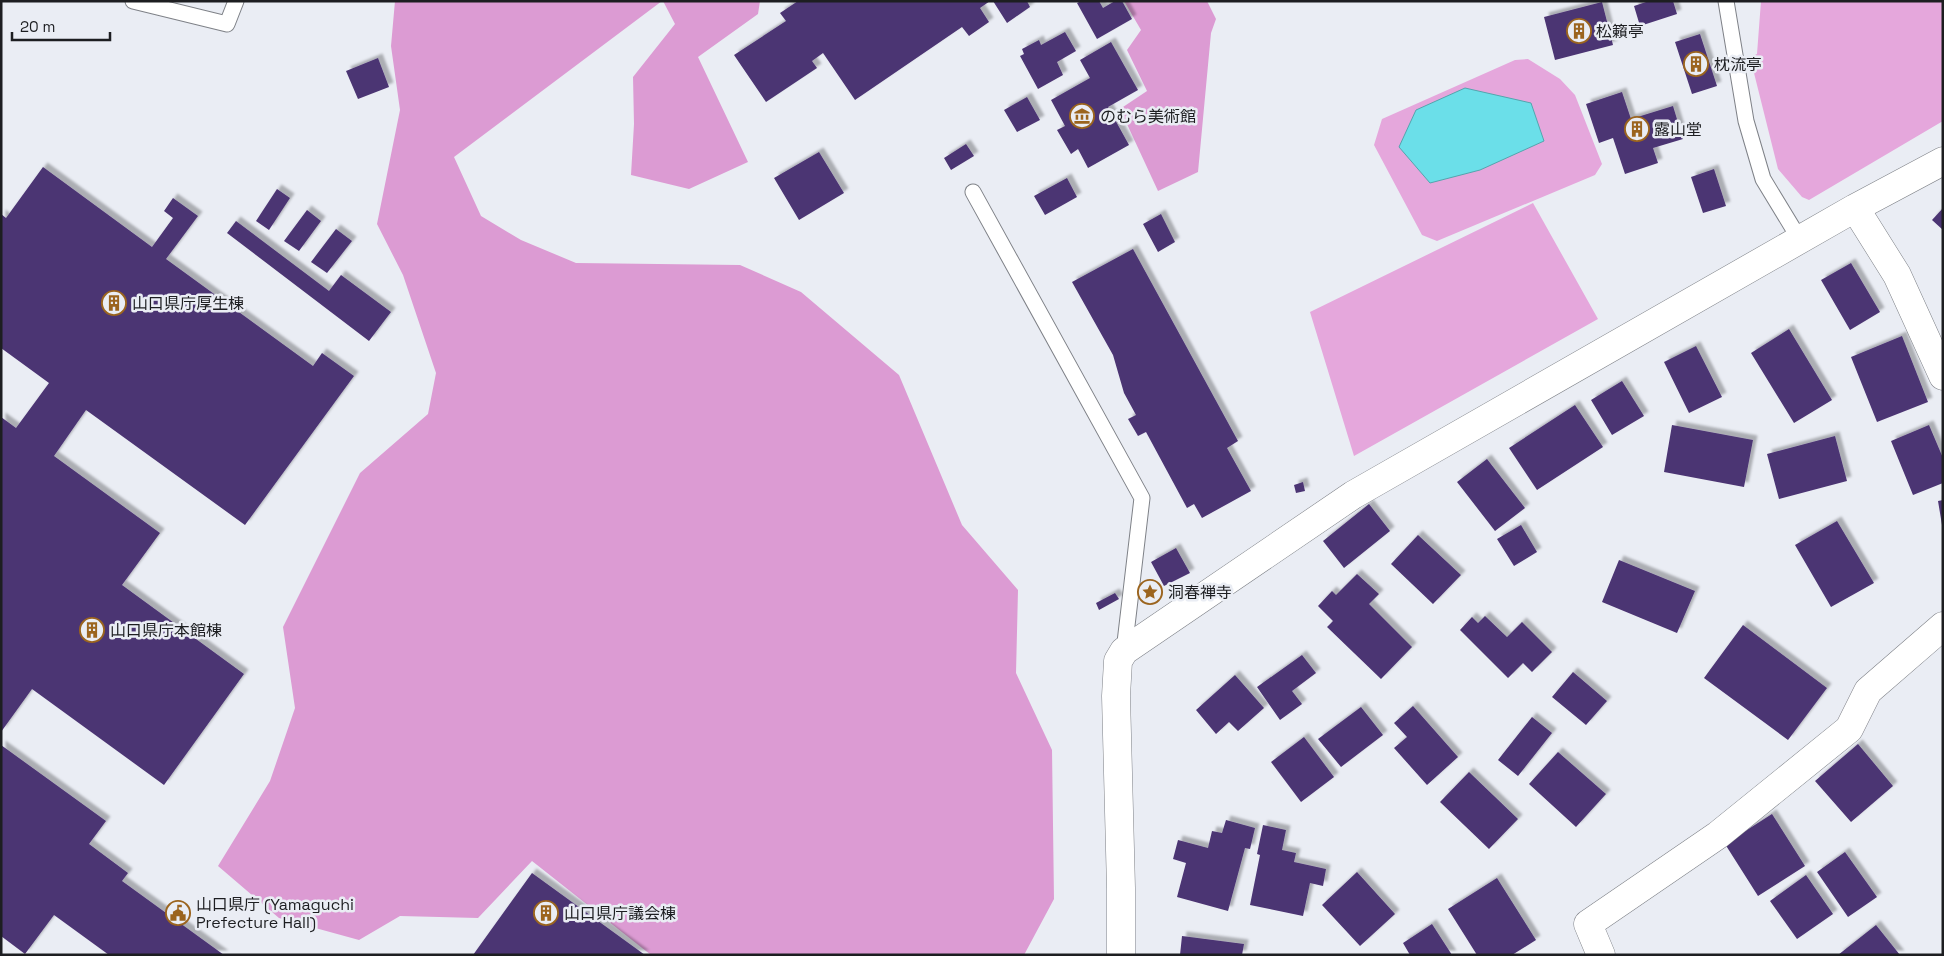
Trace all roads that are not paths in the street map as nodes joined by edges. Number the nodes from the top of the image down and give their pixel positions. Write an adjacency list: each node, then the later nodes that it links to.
1 (133, 1): 2 (lane)
2 (236, 1)
3 (1726, 1): 7 (lane)
4 (1943, 161): 6 (street)
5 (973, 192): 10 (lane)
6 (1856, 208): 7 (street); 8 (street)
7 (1800, 240): 10 (street)
8 (1943, 376)
9 (1943, 626): 12 (street)
10 (1124, 650): 11 (street)
11 (1121, 955)
12 (1601, 955)

